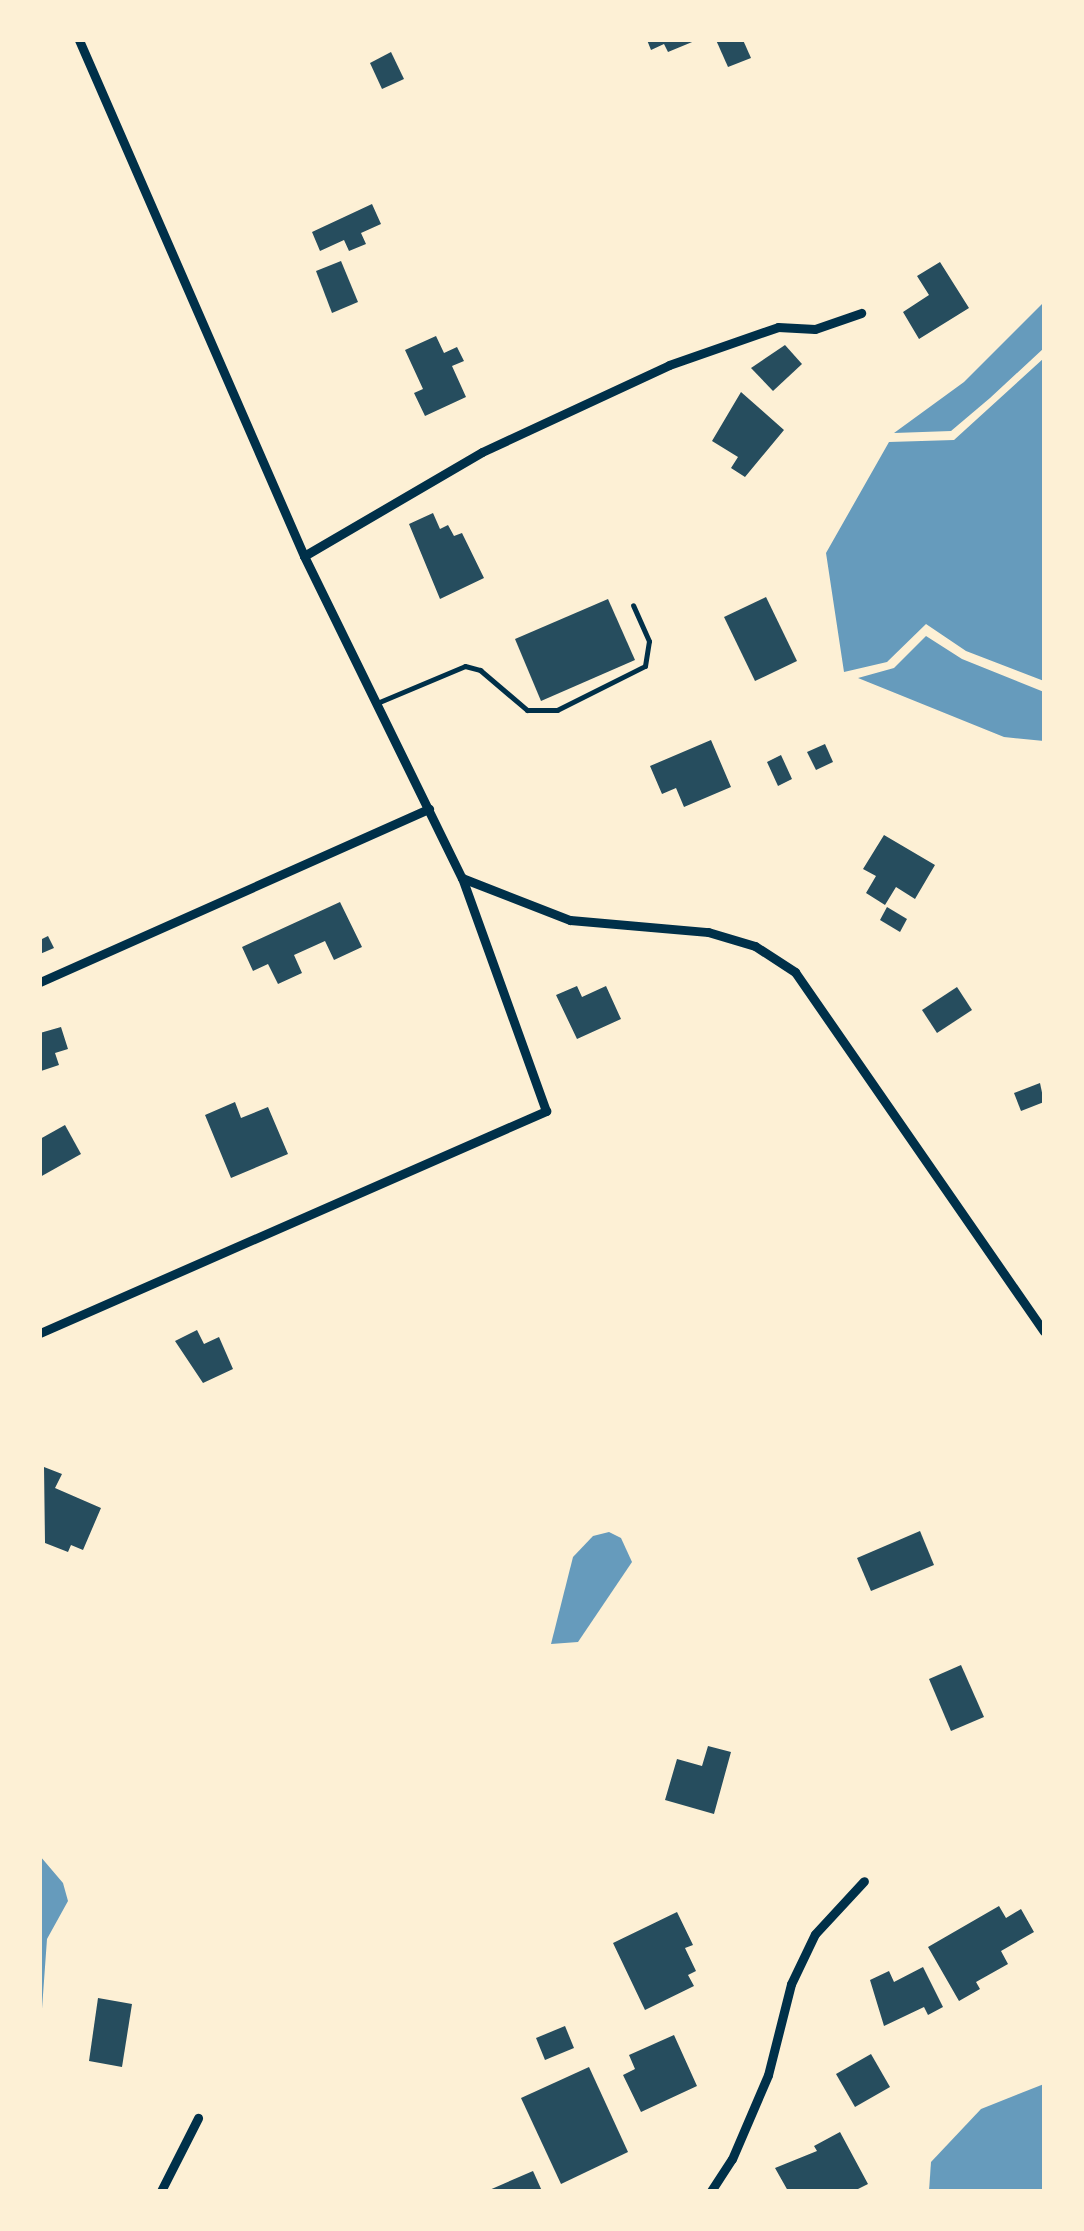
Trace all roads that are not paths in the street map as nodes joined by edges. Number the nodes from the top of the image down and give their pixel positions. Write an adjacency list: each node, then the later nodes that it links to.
1 (79, 40): 3 (street)
2 (862, 312): 3 (street)
3 (304, 556): 5 (street)
4 (633, 605): 5 (lane)
5 (377, 703): 6 (street)
6 (429, 809): 7 (street); 8 (street)
7 (462, 878): 9 (street); 10 (street)
8 (40, 982)
9 (1044, 1331)
10 (40, 1333)
11 (864, 1881): 14 (street)
12 (198, 2118): 13 (street)
13 (161, 2191)
14 (712, 2191)

